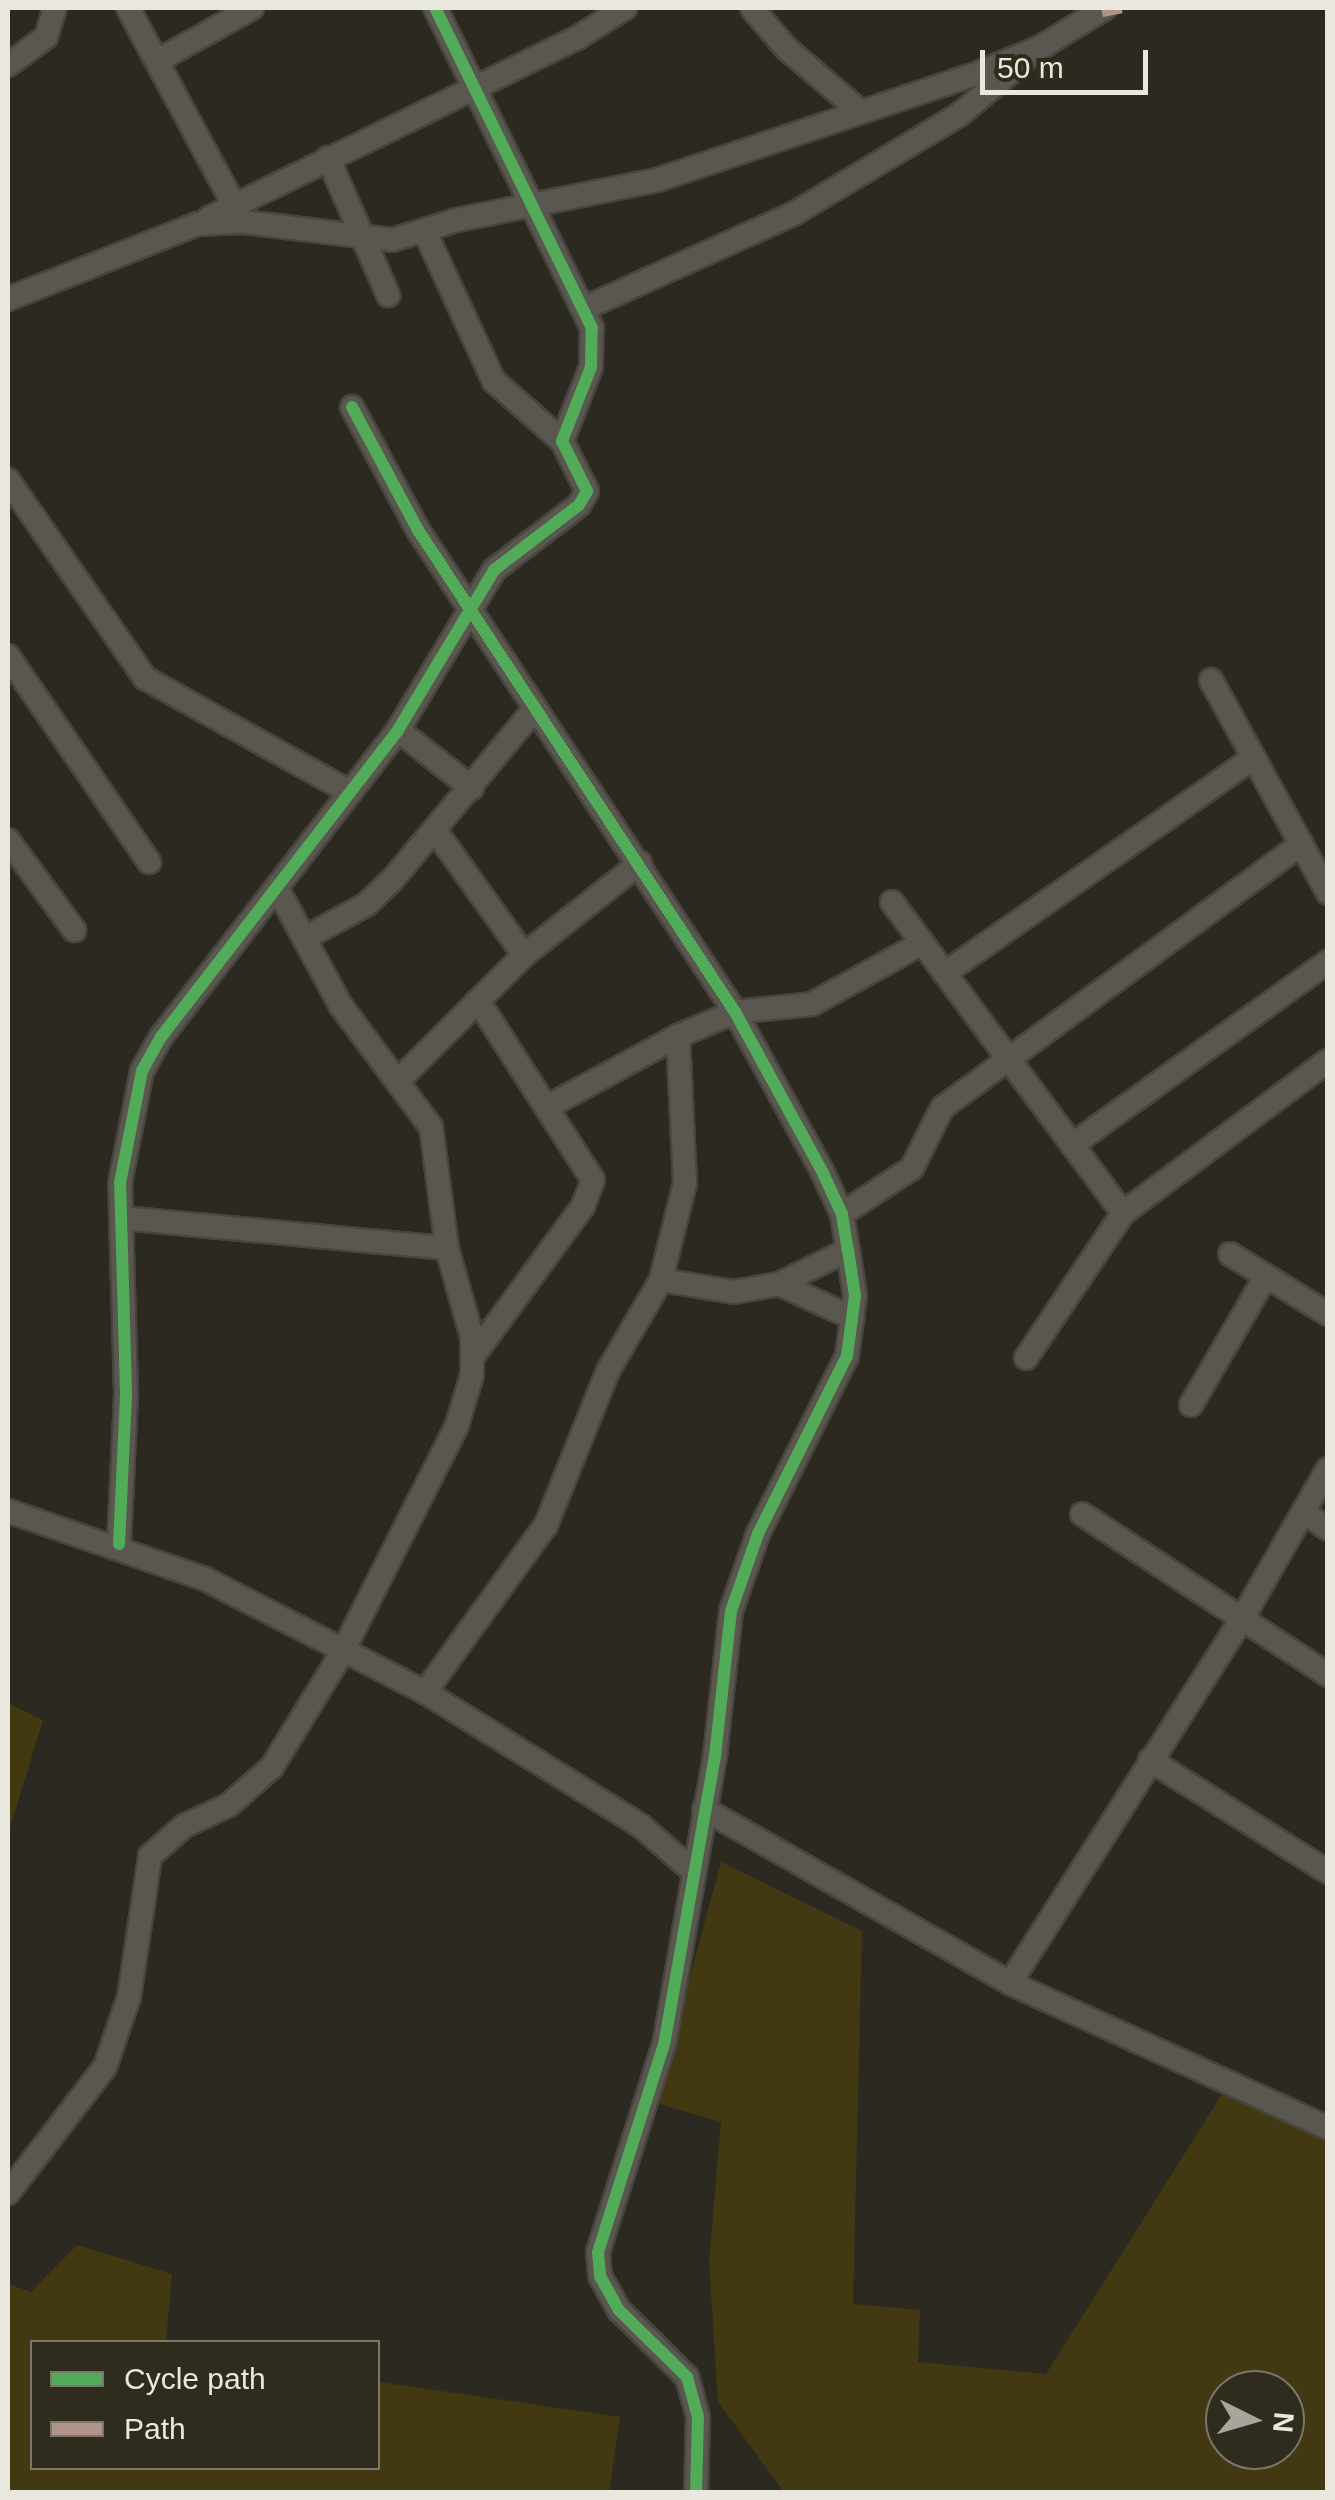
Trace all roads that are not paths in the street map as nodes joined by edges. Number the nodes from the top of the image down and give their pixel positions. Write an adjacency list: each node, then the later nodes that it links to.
1 (55, 8): 10 (street)
2 (128, 8): 9 (street)
3 (252, 8): 9 (street)
4 (435, 8): 11 (street)
5 (625, 8): 11 (street)
6 (752, 8): 12 (street)
7 (1106, 8): 8 (street)
8 (1042, 46): 12 (street); 20 (street)
9 (157, 61): 15 (street)
10 (8, 65)
11 (473, 84): 13 (street); 14 (street)
12 (861, 112): 14 (street)
13 (328, 158): 15 (street); 17 (street)
14 (529, 210): 16 (street); 20 (street)
15 (239, 214): 17 (street); 19 (street)
16 (425, 232): 17 (street); 22 (street)
17 (363, 240): 18 (street)
18 (388, 295)
19 (8, 300)
20 (586, 308): 22 (street)
21 (352, 407): 25 (street)
22 (562, 441): 25 (street)
23 (8, 480): 24 (street)
24 (17, 516): 32 (street)
25 (471, 607): 28 (street); 29 (street)
26 (8, 656): 36 (street)
27 (1211, 680): 30 (street)
28 (534, 710): 31 (street); 37 (street)
29 (398, 730): 31 (street); 32 (street)
30 (1253, 758): 35 (street); 46 (street)
31 (472, 788): 33 (street)
32 (350, 792): 38 (street)
33 (437, 834): 42 (street); 44 (street)
34 (8, 840): 41 (street)
35 (1301, 844): 39 (street); 50 (street)
36 (148, 862)
37 (640, 863): 44 (street); 48 (street)
38 (278, 888): 42 (street); 57 (street)
39 (1328, 893)
40 (892, 902): 43 (street)
41 (74, 930)
42 (305, 938): 52 (street)
43 (922, 942): 46 (street); 48 (street)
44 (524, 955): 47 (street)
45 (1328, 962): 54 (street)
46 (945, 973): 50 (street)
47 (478, 1002): 52 (street); 53 (street)
48 (735, 1012): 49 (street); 56 (street)
49 (678, 1036): 53 (street); 62 (street)
50 (1010, 1058): 54 (street); 56 (street)
51 (1328, 1061): 55 (street)
52 (400, 1078): 58 (street)
53 (550, 1106): 66 (street)
54 (1072, 1145): 55 (street)
55 (1123, 1213): 67 (street)
56 (842, 1214): 59 (street)
57 (122, 1218): 58 (street); 74 (street)
58 (447, 1248): 66 (street)
59 (848, 1250): 63 (street); 65 (street)
60 (1230, 1254): 61 (street)
61 (1266, 1276): 64 (street); 68 (street)
62 (661, 1280): 63 (street); 78 (street)
63 (779, 1284): 65 (street)
64 (1328, 1314)
65 (853, 1318): 80 (street)
66 (474, 1354): 76 (street)
67 (1026, 1358)
68 (1191, 1405)
69 (1328, 1469): 71 (street)
70 (8, 1511): 74 (street)
71 (1302, 1512): 73 (street); 75 (street)
72 (1082, 1514): 75 (street)
73 (1328, 1530)
74 (118, 1544): 76 (street)
75 (1242, 1619): 77 (street); 79 (street)
76 (344, 1651): 78 (street); 85 (street)
77 (1328, 1675)
78 (426, 1692): 81 (street)
79 (1150, 1760): 82 (street); 83 (street)
80 (704, 1810): 81 (street); 83 (street)
81 (693, 1870): 86 (street)
82 (1328, 1872)
83 (1010, 1982): 84 (street)
84 (1328, 2128)
85 (8, 2193)
86 (696, 2492)

